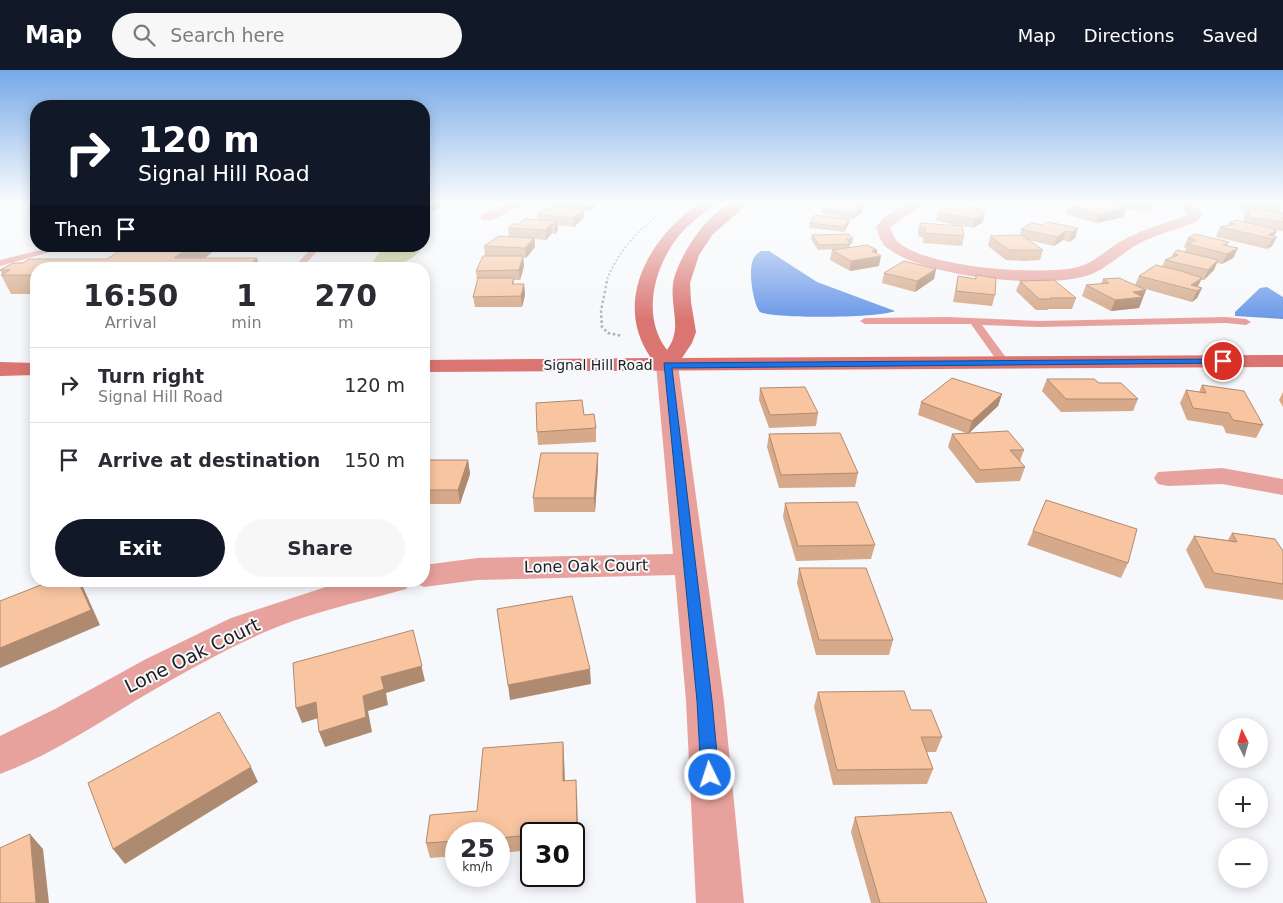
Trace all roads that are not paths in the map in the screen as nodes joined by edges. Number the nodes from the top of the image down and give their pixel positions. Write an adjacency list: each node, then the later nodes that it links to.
1 (666, 242): 14 (main road)
2 (700, 242): 14 (main road)
3 (890, 242): 4 (street)
4 (1130, 242)
5 (44, 252): 8 (lane)
6 (312, 252): 7 (lane)
7 (303, 262)
8 (0, 263)
9 (865, 320): 10 (lane)
10 (974, 322): 11 (lane); 13 (lane)
11 (1246, 322)
12 (1283, 361): 13 (main road, Signal Hill Road)
13 (1004, 363): 14 (main road, Signal Hill Road)
14 (667, 365): 15 (main road, Signal Hill Road); 20 (street)
15 (430, 366)
16 (0, 369): 17 (main road)
17 (30, 369)
18 (1168, 478): 19 (street)
19 (1283, 487)
20 (688, 564): 21 (street, Lone Oak Court); 24 (street)
21 (430, 575)
22 (371, 587): 23 (street, Lone Oak Court)
23 (0, 756)
24 (720, 903)

